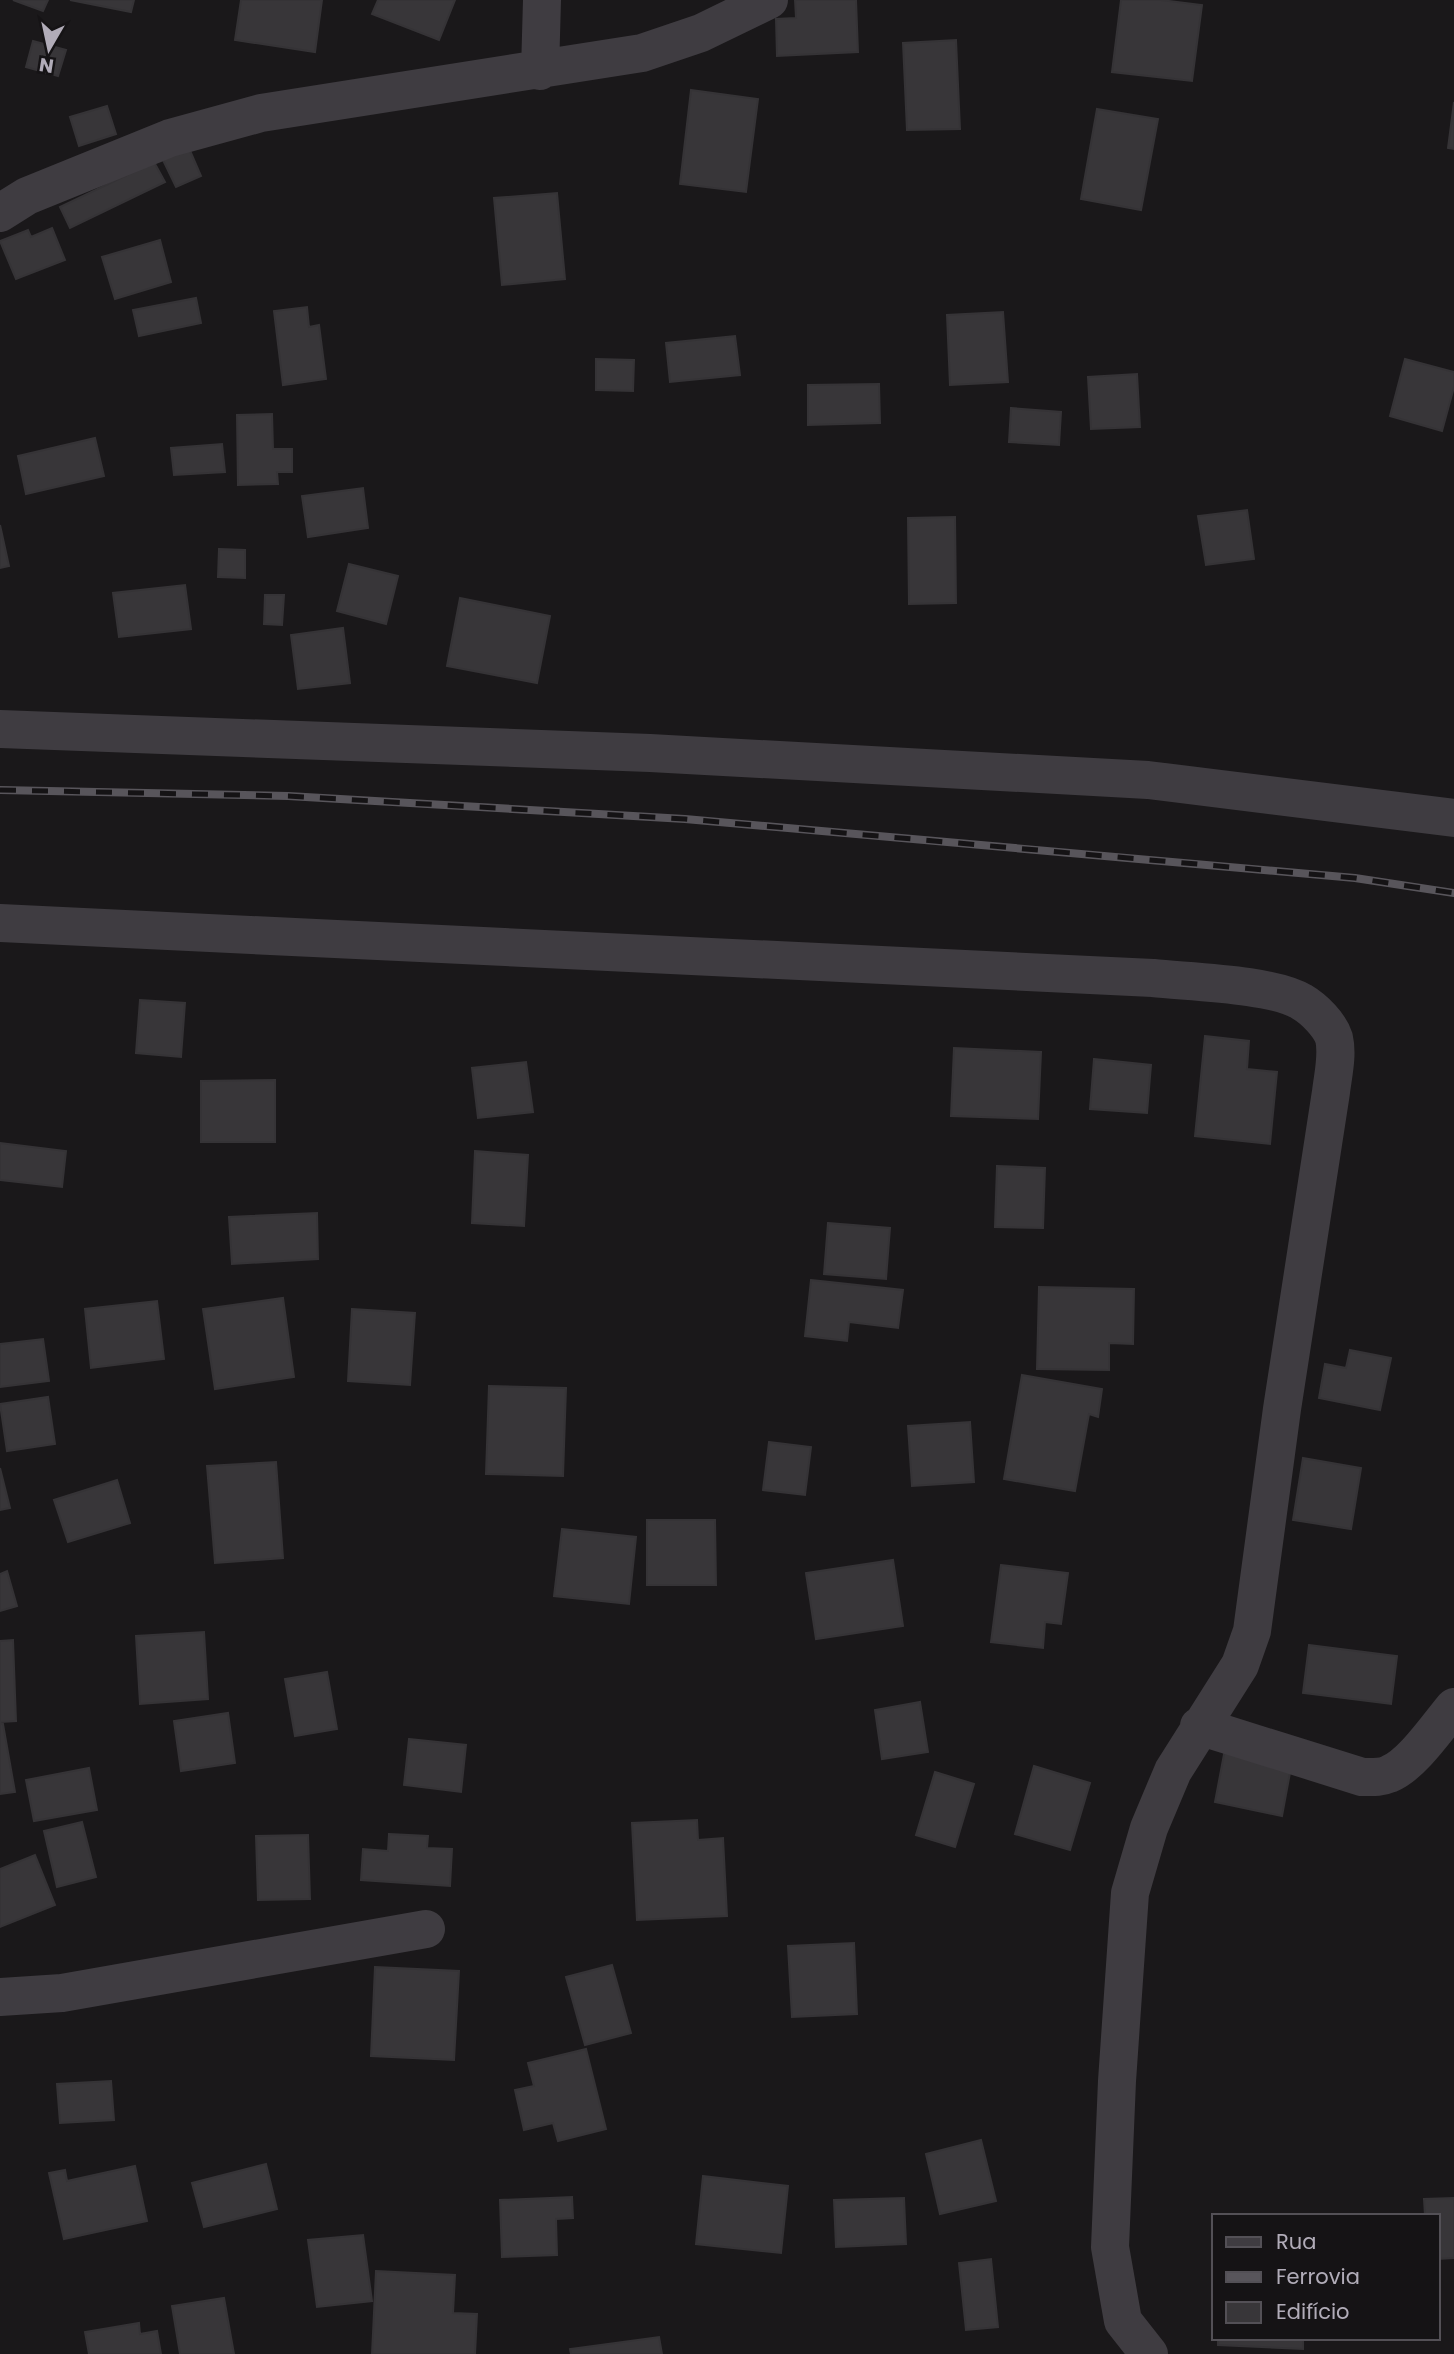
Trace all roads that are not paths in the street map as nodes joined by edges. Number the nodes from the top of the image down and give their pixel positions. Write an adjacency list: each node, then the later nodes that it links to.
1 (542, 0): 3 (street)
2 (769, 0): 3 (street)
3 (540, 71): 4 (street)
4 (0, 214)
5 (0, 729): 6 (street)
6 (1454, 818)
7 (0, 923): 9 (street)
8 (1454, 1707): 9 (street)
9 (1199, 1727): 12 (street)
10 (426, 1928): 11 (street)
11 (0, 1997)
12 (1149, 2354)

